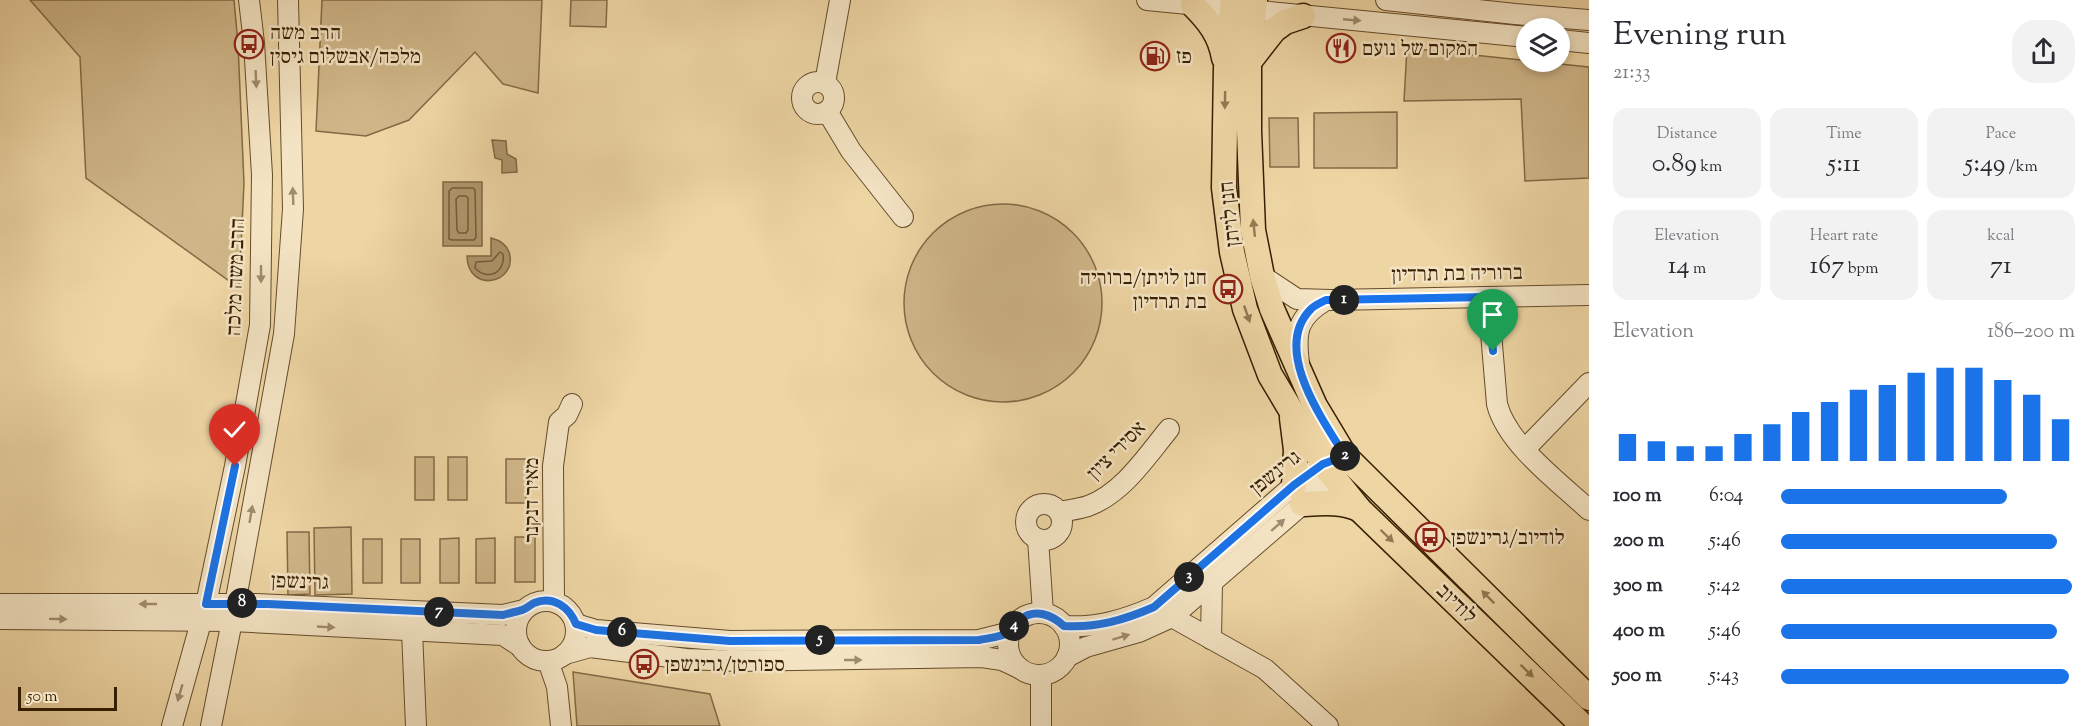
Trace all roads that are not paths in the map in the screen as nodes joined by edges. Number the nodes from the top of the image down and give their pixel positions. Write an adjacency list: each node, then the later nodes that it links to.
1 (249, 0): 36 (street, הרב משה מלכה, one-way to 36)
2 (288, 0): 35 (street, one-way to 2)
3 (828, 0): 16 (street)
4 (840, 0): 16 (street)
5 (1148, 0): 7 (street)
6 (1386, 0): 10 (street)
7 (1193, 5): 8 (street); 15 (main road)
8 (1243, 5): 9 (street); 14 (main road, חנן לויתן); 15 (main road, חנן לויתן)
9 (1303, 16): 11 (street, one-way to 11); 14 (main road)
10 (1589, 20)
11 (1516, 36)
12 (1570, 41): 13 (street)
13 (1589, 43)
14 (1249, 62): 19 (main road, חנן לויתן, one-way to 14)
15 (1226, 68): 26 (main road, חנן לויתן, one-way to 26)
16 (819, 83): 17 (street); 17 (street)
17 (826, 111): 18 (street)
18 (903, 217)
19 (1262, 276): 22 (street, ברוריה בת תרדיון); 23 (main road, חנן לויתן)
20 (1589, 295): 21 (street, ברוריה בת תרדיון)
21 (1488, 297): 22 (street, ברוריה בת תרדיון); 28 (street)
22 (1326, 300): 23 (street)
23 (1301, 377): 29 (main road, חנן לויתן)
24 (1587, 388): 28 (street)
25 (572, 404): 38 (street, מאיר דנקנר)
26 (1291, 407): 29 (main road, חנן לויתן); 30 (main road)
27 (1169, 429): 33 (street, אסירי ציון)
28 (1525, 449): 32 (street)
29 (1334, 465): 30 (street, גרינשפן); 31 (main road, לודיוב); 61 (main road, לודיוב, one-way to 29)
30 (1298, 495): 31 (main road); 37 (street, גרינשפן, one-way to 30); 50 (street, גרינשפן)
31 (1359, 509): 68 (main road, לודיוב, one-way to 68)
32 (1589, 510)
33 (1060, 512): 34 (street); 34 (street, אסירי ציון)
34 (1038, 539): 45 (street, אסירי ציון)
35 (241, 571): 40 (street); 44 (street)
36 (213, 573): 42 (street); 43 (street, הרב משה מלכה)
37 (1212, 582): 46 (street, גרינשפן); 53 (street)
38 (554, 601): 41 (street); 49 (street)
39 (0, 604): 42 (street, גרינשפן, one-way to 39)
40 (268, 604): 41 (street, גרינשפן); 44 (street, גרינשפן)
41 (524, 610): 54 (street)
42 (177, 612): 43 (street, גרינשפן); 47 (street, גרינשפן, one-way to 42); 55 (street)
43 (204, 612): 44 (street, גרינשפן); 55 (street, הרב משה מלכה)
44 (234, 612): 48 (street, גרינשפן); 56 (street)
45 (1043, 614): 50 (street); 52 (street)
46 (1172, 617): 53 (street); 57 (street, גרינשפן, one-way to 46)
47 (0, 619)
48 (267, 624): 51 (street, גרינשפן, one-way to 51); 56 (street)
49 (576, 624): 52 (street); 58 (street)
50 (1064, 626): 57 (street)
51 (412, 631): 54 (street, גרינשפן); 64 (street)
52 (1011, 632): 59 (street)
53 (1211, 639): 67 (street)
54 (520, 646): 58 (street)
55 (193, 650): 62 (street, הרב משה מלכה, one-way to 62)
56 (225, 655): 63 (street)
57 (1067, 657): 60 (street)
58 (557, 658): 59 (street, one-way to 59); 65 (street)
59 (1018, 668): 60 (street)
60 (1041, 675): 66 (street)
61 (1589, 698)
62 (172, 726)
63 (211, 726)
64 (416, 726)
65 (561, 726)
66 (1041, 726)
67 (1328, 726)
68 (1583, 726)

